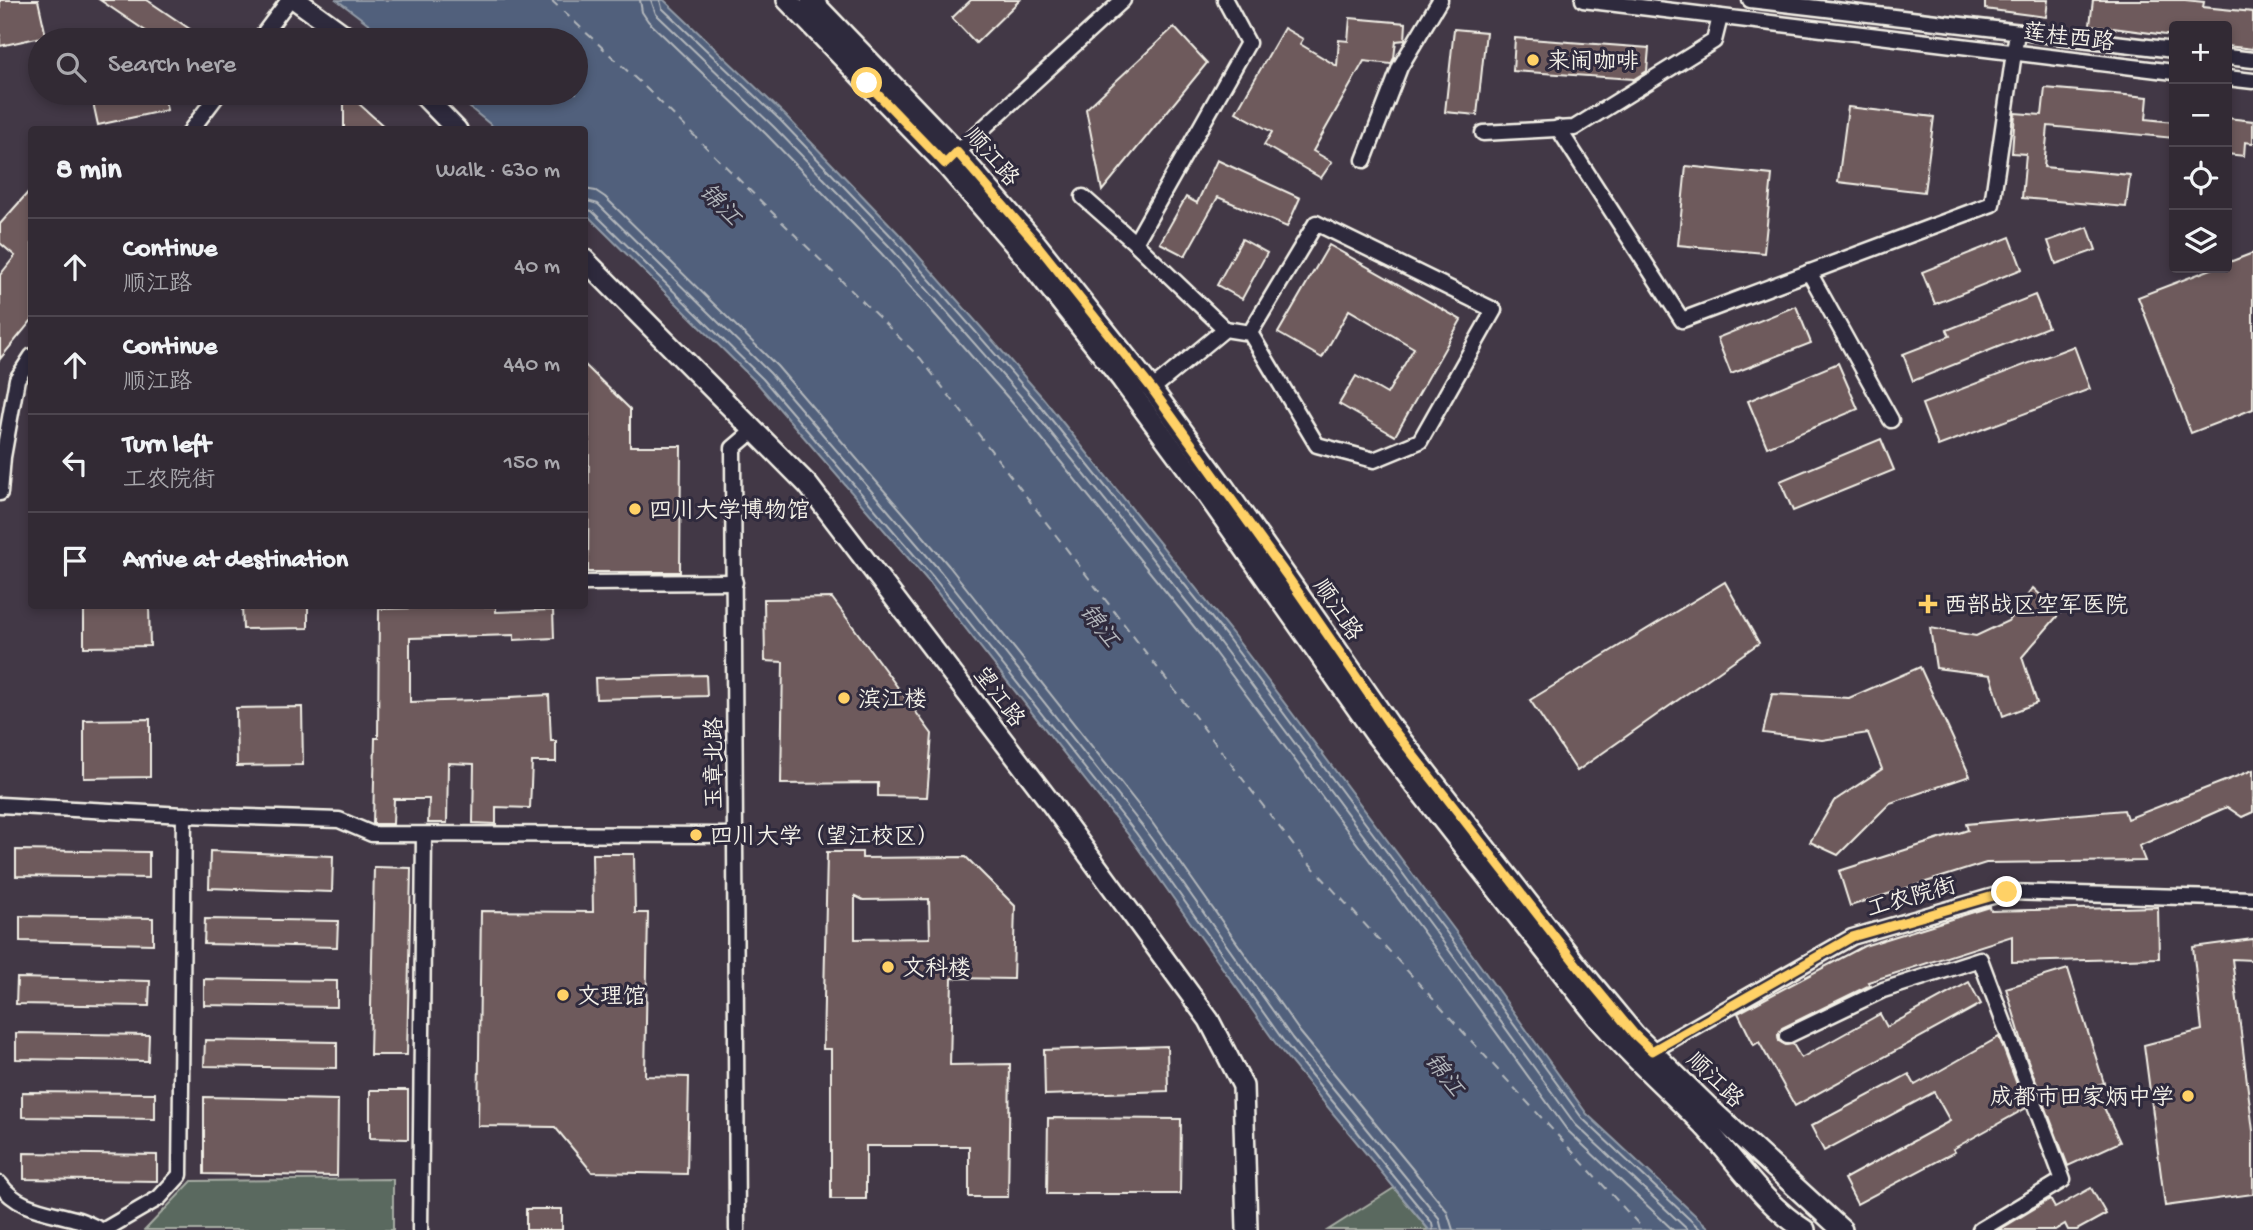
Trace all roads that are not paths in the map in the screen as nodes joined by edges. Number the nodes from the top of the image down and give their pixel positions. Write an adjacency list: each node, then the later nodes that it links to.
1 (289, 0): 13 (street)
2 (296, 0): 14 (main road)
3 (787, 0): 29 (main road, 顺江路)
4 (811, 0): 29 (main road, 顺江路)
5 (1123, 0): 29 (street)
6 (1225, 0): 32 (street)
7 (1440, 0): 30 (street)
8 (1583, 0): 11 (street, 莲桂西路)
9 (1750, 0): 10 (street, 莲桂西路)
10 (1807, 3): 12 (street); 15 (street, 莲桂西路)
11 (1720, 17): 12 (street, 莲桂西路); 27 (street)
12 (1802, 26): 17 (street, 莲桂西路)
13 (268, 28)
14 (334, 28)
15 (2017, 32): 16 (street, 莲桂西路); 17 (street)
16 (2169, 49)
17 (2013, 52): 20 (street, 莲桂西路); 34 (street)
18 (2232, 58): 19 (street)
19 (2253, 60)
20 (2169, 71)
21 (2232, 79): 22 (street)
22 (2253, 81)
23 (210, 105): 25 (street)
24 (433, 105): 26 (main road)
25 (194, 126)
26 (453, 126)
27 (1558, 128): 28 (street); 34 (street)
28 (1483, 133)
29 (951, 158): 38 (main road, 顺江路); 56 (main road, 顺江路)
30 (1364, 160)
31 (1083, 197): 32 (street)
32 (1135, 243): 35 (street)
33 (588, 263): 40 (main road, 望江路)
34 (1809, 272): 39 (street)
35 (1225, 329): 36 (street); 38 (street)
36 (1250, 333): 36 (street)
37 (28, 363): 41 (street)
38 (1152, 389): 50 (main road, 顺江路)
39 (1891, 420)
40 (754, 430): 42 (street, 玉章北路); 55 (main road, 望江路)
41 (0, 493)
42 (735, 582): 43 (street); 47 (street, 玉章北路)
43 (588, 583)
44 (0, 805): 45 (street)
45 (184, 815): 46 (street); 52 (street)
46 (424, 835): 47 (street); 53 (street)
47 (736, 835): 54 (street, 玉章北路)
48 (2253, 899): 50 (street, 工农院街)
49 (1787, 1036): 58 (street)
50 (1652, 1051): 57 (main road, 顺江路)
51 (0, 1184): 52 (street)
52 (102, 1230)
53 (420, 1230)
54 (737, 1230)
55 (1247, 1230)
56 (1805, 1230)
57 (1842, 1230)
58 (1980, 1230)

